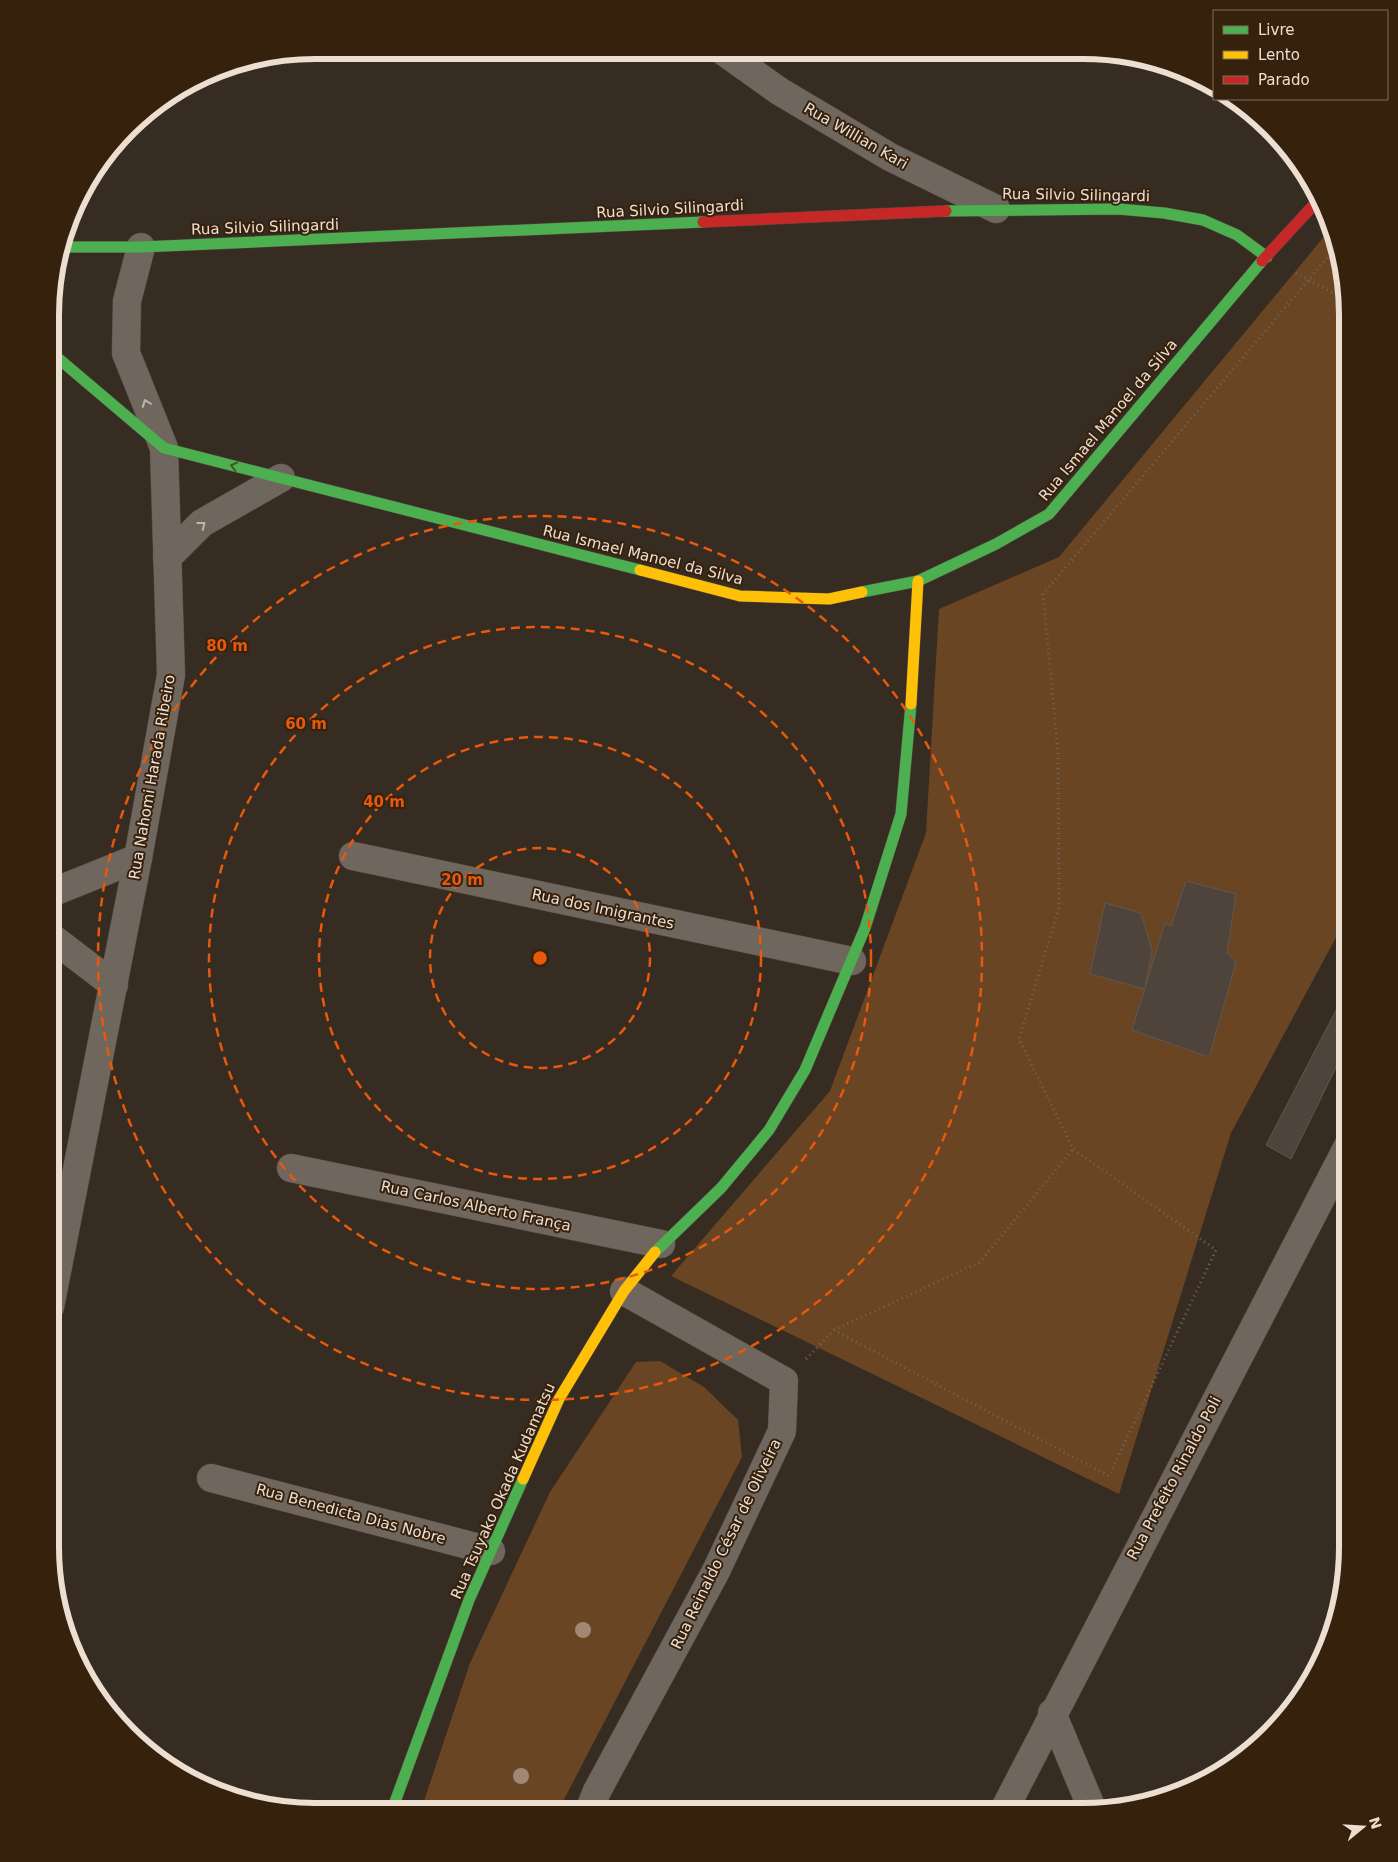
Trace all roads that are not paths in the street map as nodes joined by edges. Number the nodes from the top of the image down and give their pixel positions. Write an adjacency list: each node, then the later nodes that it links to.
1 (734, 59): 3 (street, Rua Willian Kari)
2 (1314, 204): 6 (street, Rua Ismael Manoel da Silva)
3 (996, 209): 5 (street, Rua Silvio Silingardi); 6 (street, Rua Silvio Silingardi)
4 (68, 247): 5 (street, Rua Silvio Silingardi)
5 (141, 247): 8 (street, Rua Nahomi Harada Ribeiro, one-way to 5)
6 (1267, 257): 11 (street, Rua Ismael Manoel da Silva)
7 (59, 359): 8 (street, Rua Ismael Manoel da Silva)
8 (164, 448): 9 (street, Rua Ismael Manoel da Silva, one-way to 8); 10 (street, Rua Nahomi Harada Ribeiro)
9 (282, 478): 10 (street, one-way to 9); 11 (street, Rua Ismael Manoel da Silva)
10 (167, 558): 13 (street, Rua Nahomi Harada Ribeiro)
11 (918, 581): 16 (street, Rua Tsuyako Okada Kudamatsu)
12 (353, 856): 16 (street, Rua dos Imigrantes)
13 (138, 858): 14 (street); 17 (street, Rua Nahomi Harada Ribeiro)
14 (59, 890)
15 (59, 943): 17 (street)
16 (852, 961): 20 (street, Rua Tsuyako Okada Kudamatsu)
17 (114, 985): 21 (street, Rua Nahomi Harada Ribeiro)
18 (1339, 1163): 25 (street, Rua Prefeito Rinaldo Poli)
19 (291, 1168): 20 (street, Rua Carlos Alberto França)
20 (661, 1244): 22 (street, Rua Tsuyako Okada Kudamatsu)
21 (59, 1253)
22 (624, 1291): 24 (street, Rua Tsuyako Okada Kudamatsu); 27 (street, Rua Reinaldo César de Oliveira)
23 (211, 1478): 24 (street, Rua Benedicta Dias Nobre)
24 (491, 1551): 26 (street, Rua Tsuyako Okada Kudamatsu)
25 (1052, 1713): 28 (street, Rua Prefeito Rinaldo Poli); 29 (street)
26 (395, 1803)
27 (593, 1803)
28 (1007, 1803)
29 (1090, 1803)

